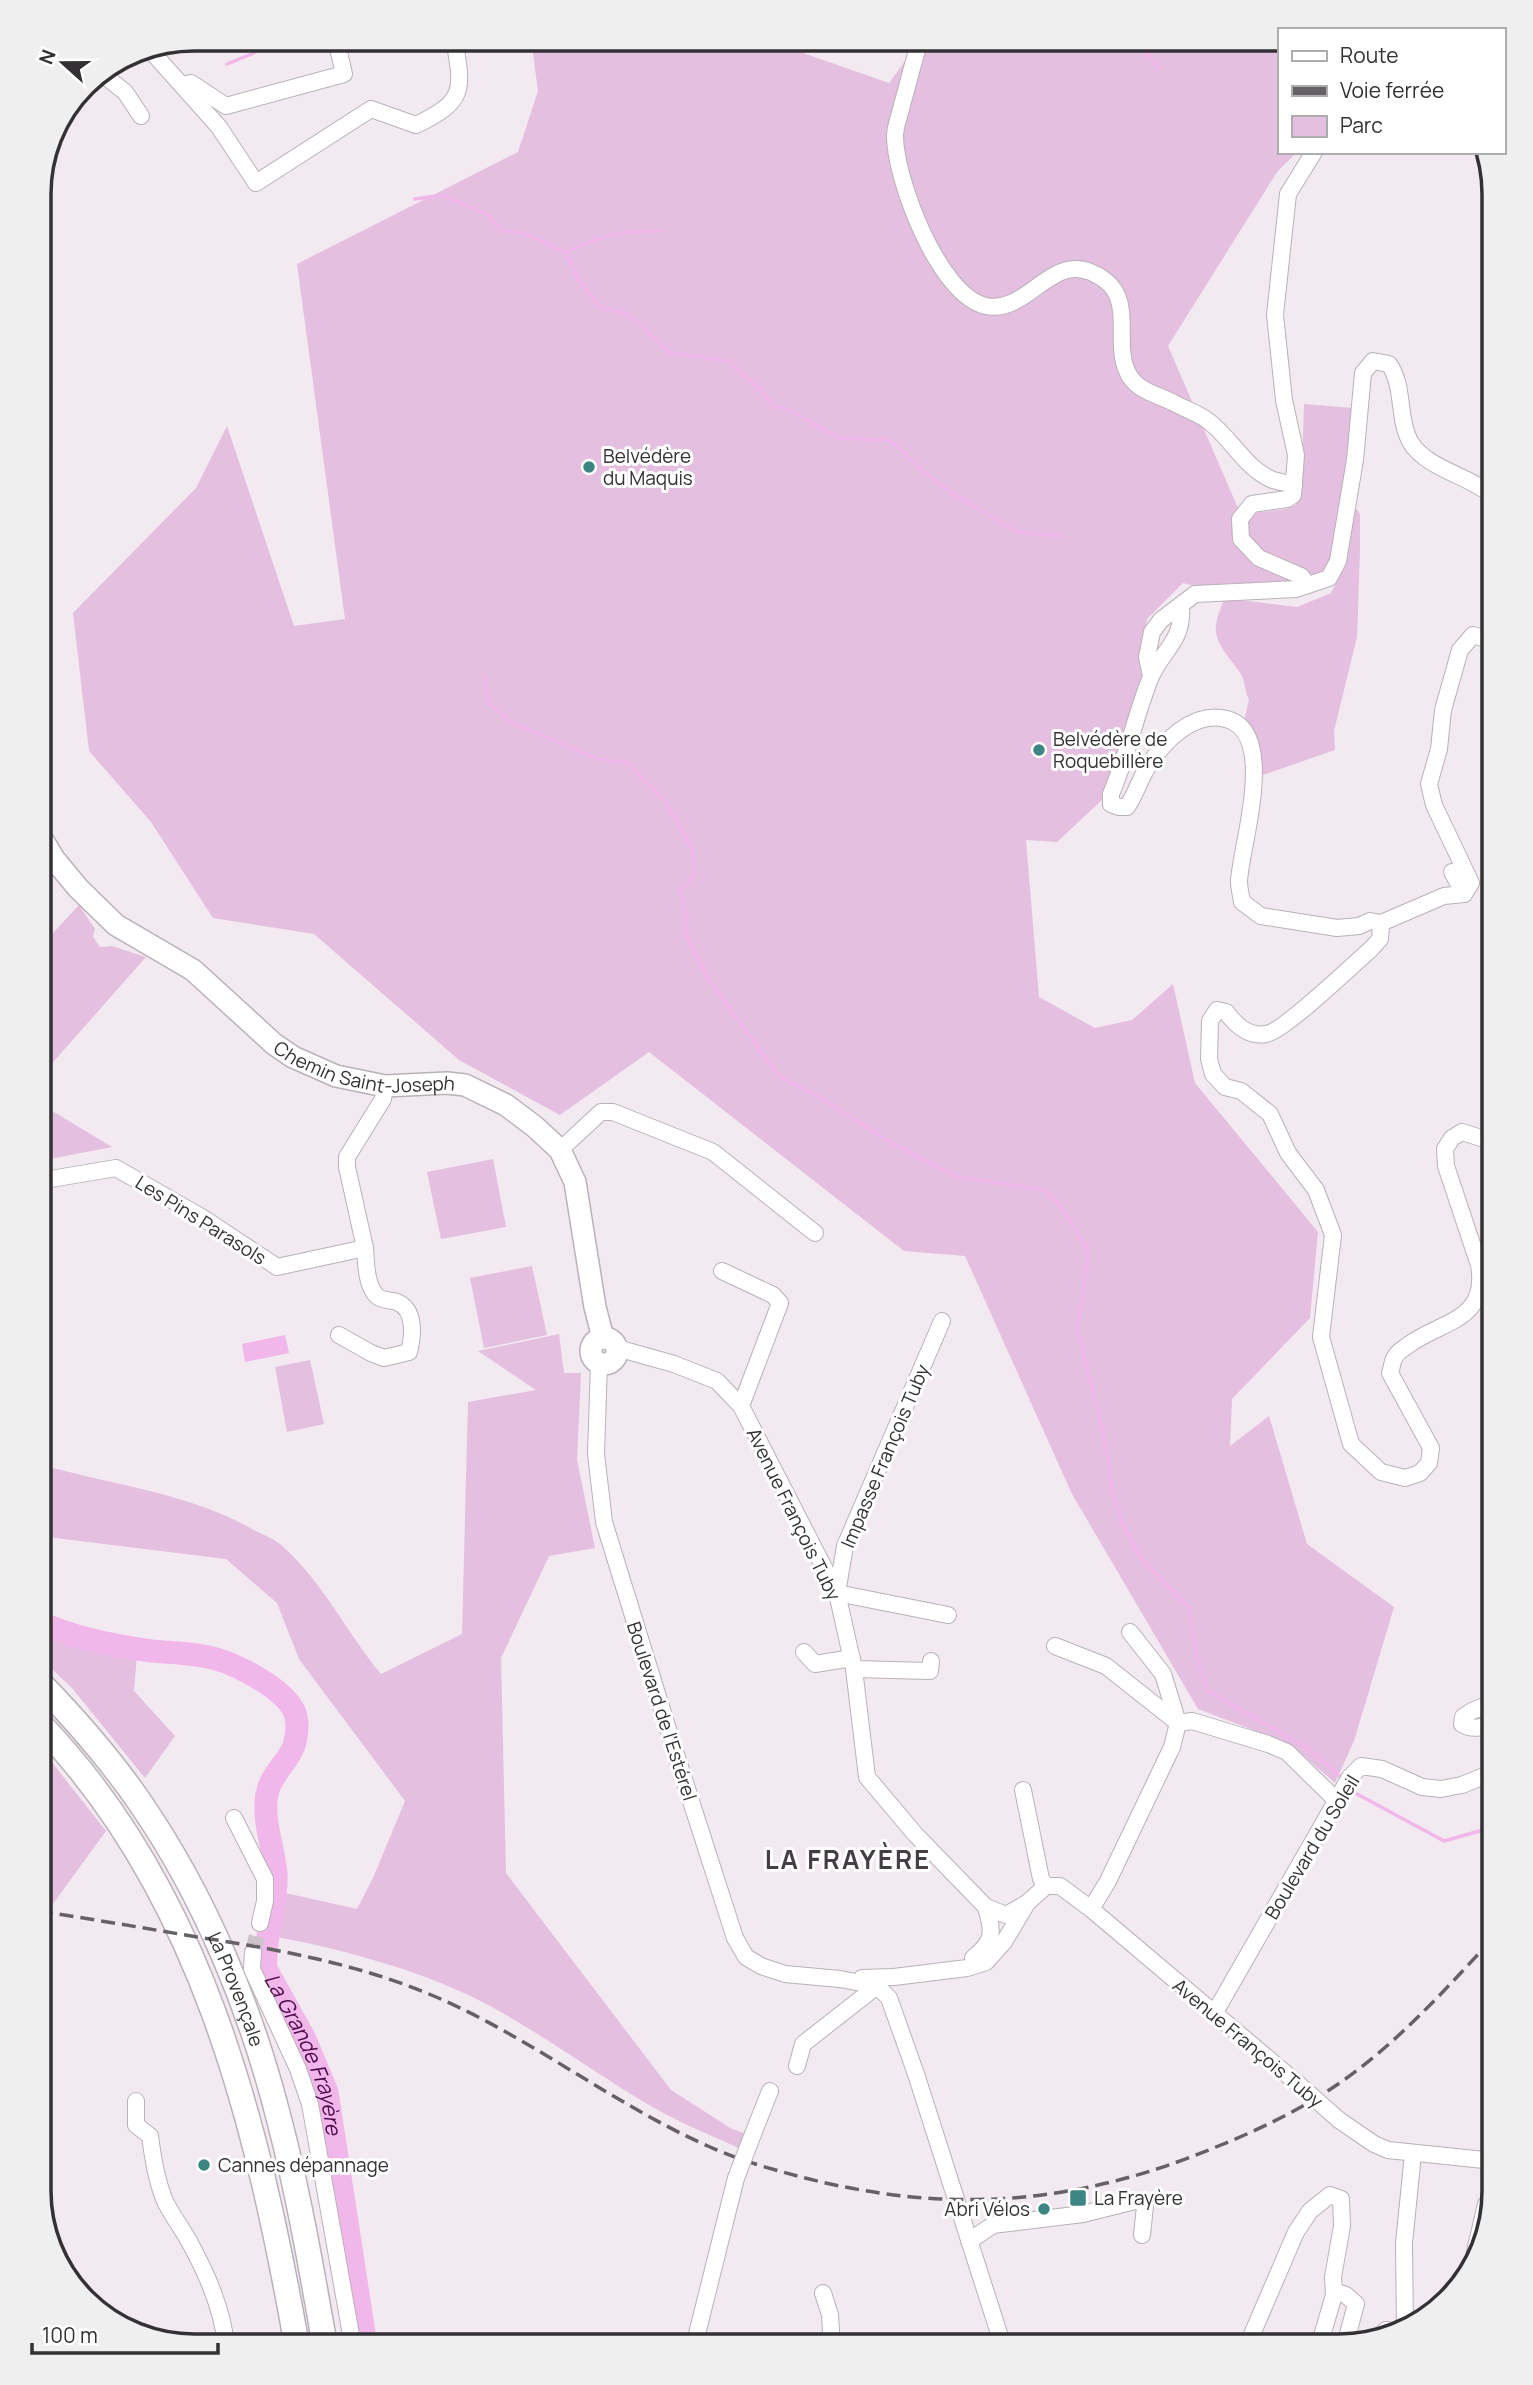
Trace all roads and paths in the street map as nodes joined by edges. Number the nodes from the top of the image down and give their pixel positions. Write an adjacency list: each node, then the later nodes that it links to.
1 (339, 51): 6 (street)
2 (456, 51): 6 (street)
3 (917, 51): 9 (street)
4 (156, 56): 6 (street)
5 (109, 79): 7 (street)
6 (183, 85)
7 (141, 116)
8 (1313, 154): 9 (street)
9 (1294, 485): 11 (street)
10 (1482, 490): 11 (street)
11 (1307, 585): 12 (street)
12 (1181, 605): 16 (street); 16 (street)
13 (1482, 638): 14 (street)
14 (1460, 650): 15 (street); 19 (street)
15 (1444, 662)
16 (1151, 676): 20 (street)
17 (51, 854): 21 (main road, Chemin Saint-Joseph)
18 (1446, 883): 19 (street); 19 (street); 20 (street)
19 (1464, 894)
20 (1381, 923): 29 (street)
21 (385, 1086): 23 (main road, Chemin Saint-Joseph); 26 (street)
22 (1482, 1138): 28 (street)
23 (560, 1150): 25 (street); 32 (main road, Chemin Saint-Joseph)
24 (51, 1179): 26 (street, Les Pins Parasols)
25 (815, 1233)
26 (365, 1248): 31 (street)
27 (722, 1271): 34 (street, Avenue François Tuby)
28 (1482, 1282)
29 (1482, 1282)
30 (942, 1321): 35 (street, Impasse François Tuby)
31 (339, 1335)
32 (610, 1343): 33 (main road); 34 (street, Avenue François Tuby)
33 (599, 1363): 59 (street, Boulevard de l'Estérel)
34 (741, 1406): 35 (street, Avenue François Tuby)
35 (836, 1593): 36 (street); 40 (street, Avenue François Tuby)
36 (948, 1615)
37 (1130, 1632): 44 (street)
38 (1055, 1646): 44 (street)
39 (931, 1661): 40 (street)
40 (853, 1663): 41 (street); 53 (street, Avenue François Tuby)
41 (796, 1667)
42 (51, 1696): 75 (highway, La Provençale)
43 (1482, 1707): 45 (street)
44 (1178, 1723): 49 (street); 54 (street)
45 (1482, 1727)
46 (51, 1738): 74 (highway, La Provençale)
47 (1482, 1777): 49 (street, Boulevard du Soleil)
48 (1023, 1790): 51 (street)
49 (1344, 1790): 62 (street, Boulevard du Soleil)
50 (234, 1818): 55 (street)
51 (1046, 1886): 52 (street); 54 (street, Avenue François Tuby)
52 (1027, 1903): 53 (street); 57 (street, Boulevard de l'Estérel)
53 (986, 1907): 57 (street, Boulevard de l'Estérel)
54 (1091, 1909): 62 (street, Avenue François Tuby)
55 (260, 1923)
56 (253, 1952): 76 (street)
57 (941, 1970): 58 (street, Boulevard de l'Estérel)
58 (894, 1977): 59 (street, Boulevard de l'Estérel); 61 (street)
59 (840, 1979): 60 (street, Boulevard de l'Estérel)
60 (877, 1986): 61 (street); 63 (street)
61 (889, 1998): 69 (street)
62 (1214, 2014): 66 (street, Avenue François Tuby, bridge)
63 (796, 2066)
64 (770, 2091): 77 (street, bridge)
65 (136, 2101): 73 (street)
66 (1413, 2154): 67 (street, Avenue François Tuby); 72 (street)
67 (1482, 2160)
68 (1142, 2235): 69 (street)
69 (969, 2241): 79 (street)
70 (1334, 2291): 80 (street); 81 (street); 82 (street)
71 (823, 2293): 78 (street)
72 (1403, 2319)
73 (224, 2334)
74 (295, 2334)
75 (324, 2334)
76 (351, 2334)
77 (697, 2334)
78 (831, 2334)
79 (999, 2334)
80 (1252, 2334)
81 (1322, 2334)
82 (1348, 2334)

